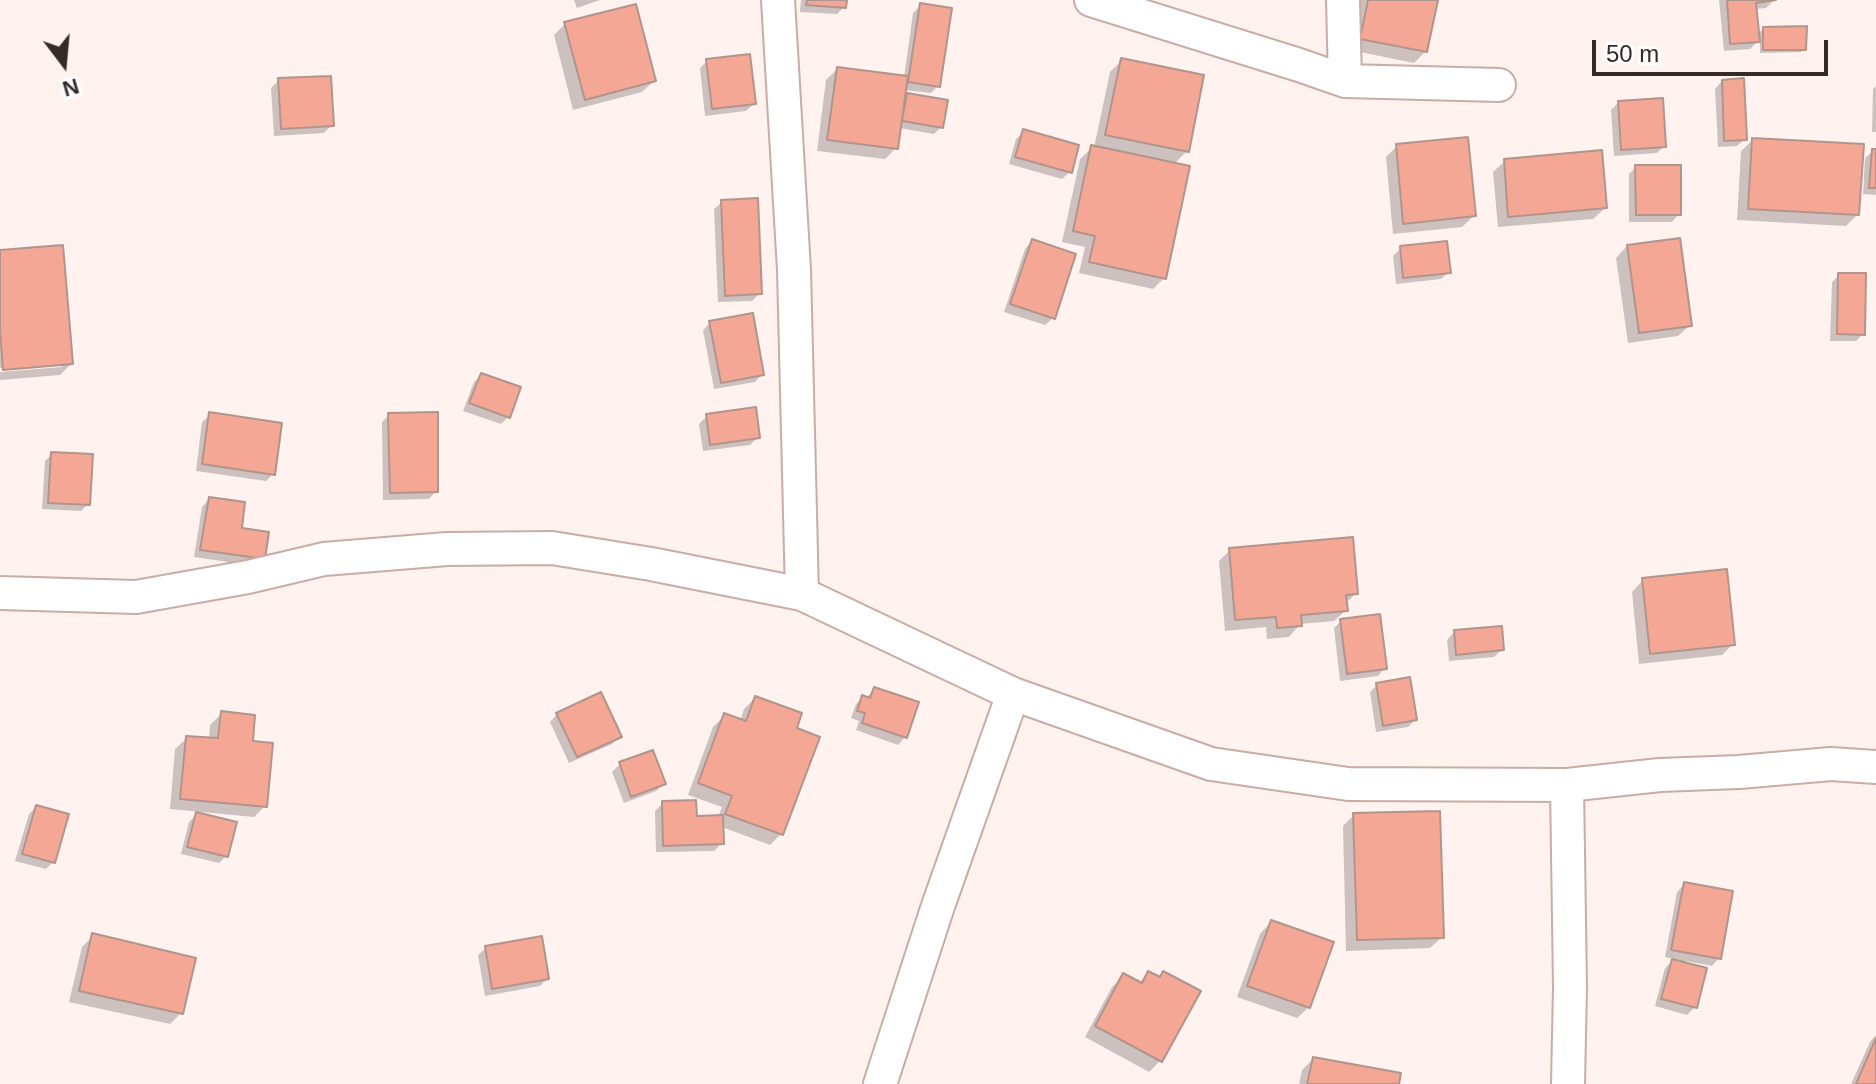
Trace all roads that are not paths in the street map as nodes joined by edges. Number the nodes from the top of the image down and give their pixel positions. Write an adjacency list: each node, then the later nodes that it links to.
1 (778, 0): 7 (street)
2 (1091, 0): 4 (street)
3 (1343, 0): 4 (street)
4 (1345, 81): 5 (street)
5 (1499, 85)
6 (0, 593): 7 (street)
7 (802, 594): 8 (street)
8 (1013, 694): 10 (street); 11 (street)
9 (1876, 767): 10 (street)
10 (1567, 785): 12 (street)
11 (880, 1084)
12 (1568, 1084)

